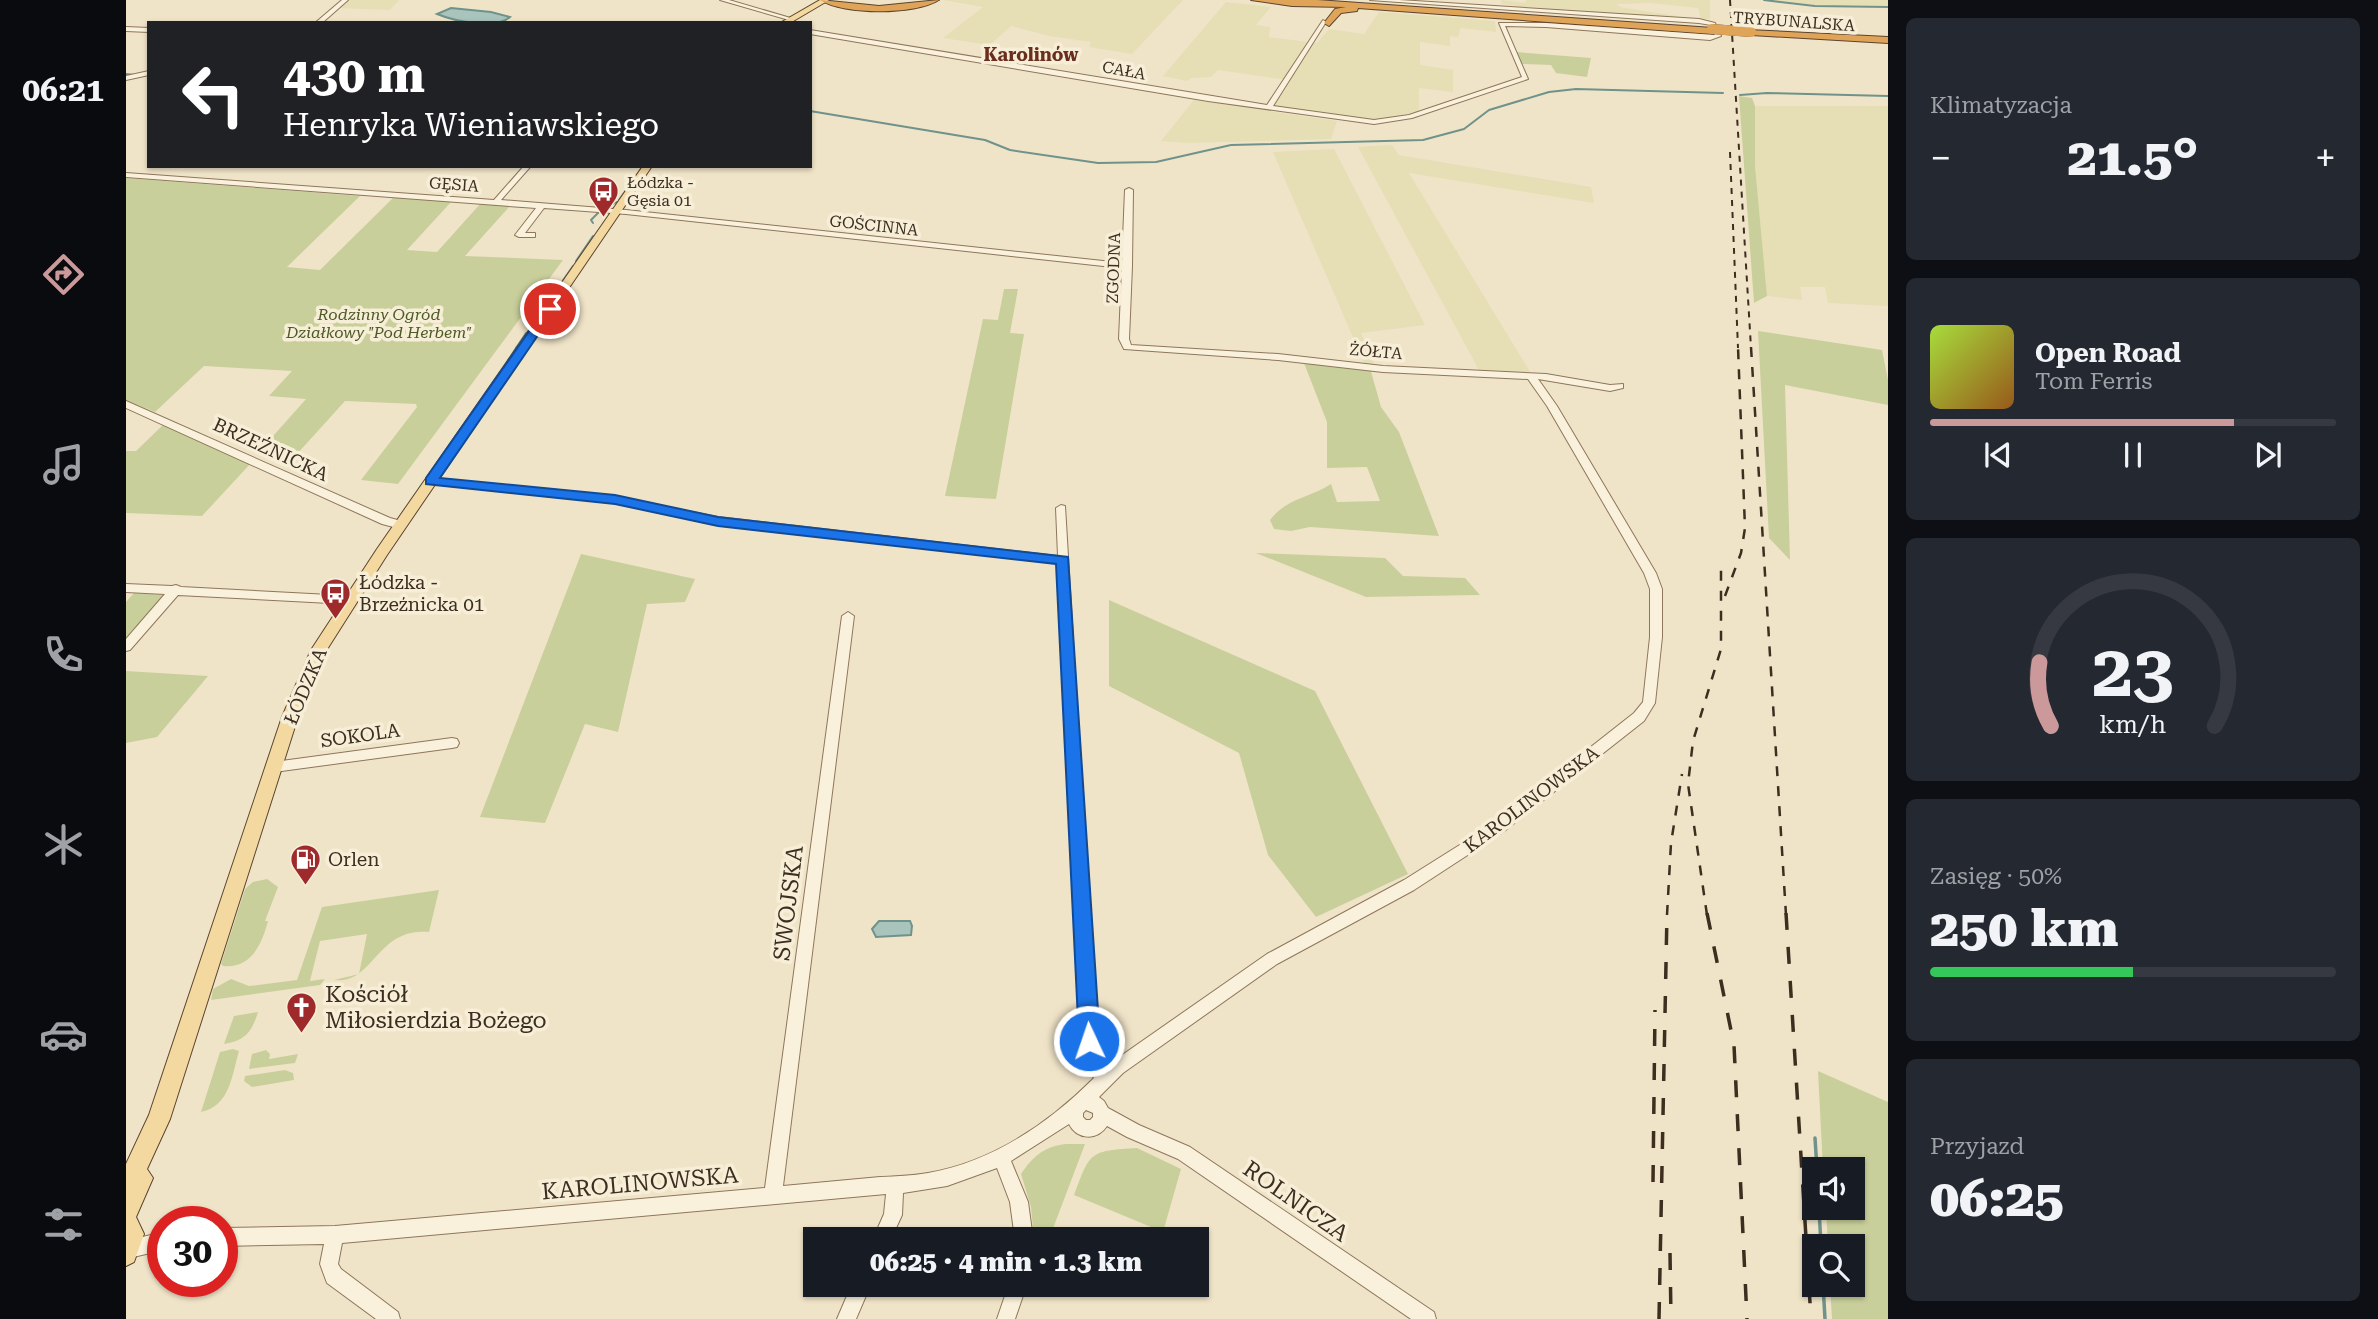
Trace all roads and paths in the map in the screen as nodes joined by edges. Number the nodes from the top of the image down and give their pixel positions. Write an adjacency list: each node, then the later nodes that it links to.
1 (345, 0): 13 (street)
2 (723, 0): 14 (street)
3 (934, 0): 8 (highway)
4 (1255, 0): 9 (highway, TRYBUNALSKA)
5 (1280, 0): 15 (highway, TRYBUNALSKA)
6 (1373, 0): 11 (street)
7 (1497, 0): 11 (street)
8 (828, 1): 12 (main road)
9 (1307, 2): 10 (highway); 16 (highway); 19 (highway, TRYBUNALSKA)
10 (1362, 9): 15 (highway); 16 (highway)
11 (1495, 10): 25 (street, CAŁA)
12 (803, 12): 14 (main road)
13 (320, 21)
14 (788, 21)
15 (1554, 21): 19 (highway, TRYBUNALSKA)
16 (1326, 23): 21 (street)
17 (126, 29): 18 (street)
18 (147, 30)
19 (1713, 30): 22 (highway, TRYBUNALSKA, bridge)
20 (812, 33): 25 (street, CAŁA)
21 (1316, 36): 25 (street)
22 (1888, 42)
23 (143, 74): 24 (street)
24 (126, 78)
25 (1268, 108)
26 (526, 168): 30 (street)
27 (647, 168): 32 (main road, ŁÓDZKA)
28 (126, 175): 30 (street, GĘSIA)
29 (1129, 190): 34 (street, ZGODNA)
30 (496, 202): 31 (street, GĘSIA)
31 (542, 205): 32 (street, GĘSIA); 33 (street)
32 (615, 211): 34 (street, GOŚCINNA); 39 (main road, ŁÓDZKA)
33 (532, 235)
34 (1128, 266): 35 (street, ZGODNA)
35 (1127, 347): 36 (street, ŻÓŁTA)
36 (1532, 378): 37 (street, ŻÓŁTA); 50 (street, KAROLINOWSKA)
37 (1620, 386)
38 (126, 404): 41 (street, BRZEŹNICKA)
39 (431, 481): 41 (main road, ŁÓDZKA); 42 (street)
40 (1061, 508): 42 (street)
41 (401, 525): 45 (main road, ŁÓDZKA)
42 (1063, 560): 50 (street)
43 (126, 588): 44 (street)
44 (176, 589): 45 (street); 47 (street)
45 (349, 600): 49 (main road, ŁÓDZKA)
46 (848, 615): 59 (street, SWOJSKA)
47 (126, 646)
48 (452, 743): 49 (street, SOKOLA)
49 (274, 767): 52 (main road, ŁÓDZKA)
50 (1104, 1078): 51 (street, KAROLINOWSKA); 53 (street)
51 (1078, 1105): 53 (street, ROLNICZA); 53 (street); 54 (street, KAROLINOWSKA)
52 (159, 1119): 58 (main road, ŁÓDZKA); 60 (main road, ŁÓDZKA)
53 (1094, 1119): 54 (street, KAROLINOWSKA); 55 (street, ROLNICZA)
54 (1051, 1129): 56 (street, KAROLINOWSKA)
55 (1133, 1131): 73 (street, ROLNICZA)
56 (1001, 1156): 57 (street, KAROLINOWSKA); 63 (street)
57 (895, 1186): 59 (street, KAROLINOWSKA); 62 (street)
58 (126, 1188)
59 (773, 1196): 64 (street, KAROLINOWSKA)
60 (126, 1213)
61 (126, 1222): 67 (main road)
62 (888, 1227)
63 (1022, 1227)
64 (335, 1235): 65 (street, KAROLINOWSKA); 70 (street)
65 (238, 1237)
66 (147, 1246): 67 (street)
67 (127, 1252)
68 (856, 1297): 71 (street)
69 (1014, 1297): 72 (street)
70 (391, 1319)
71 (846, 1319)
72 (1006, 1319)
73 (1427, 1319)

